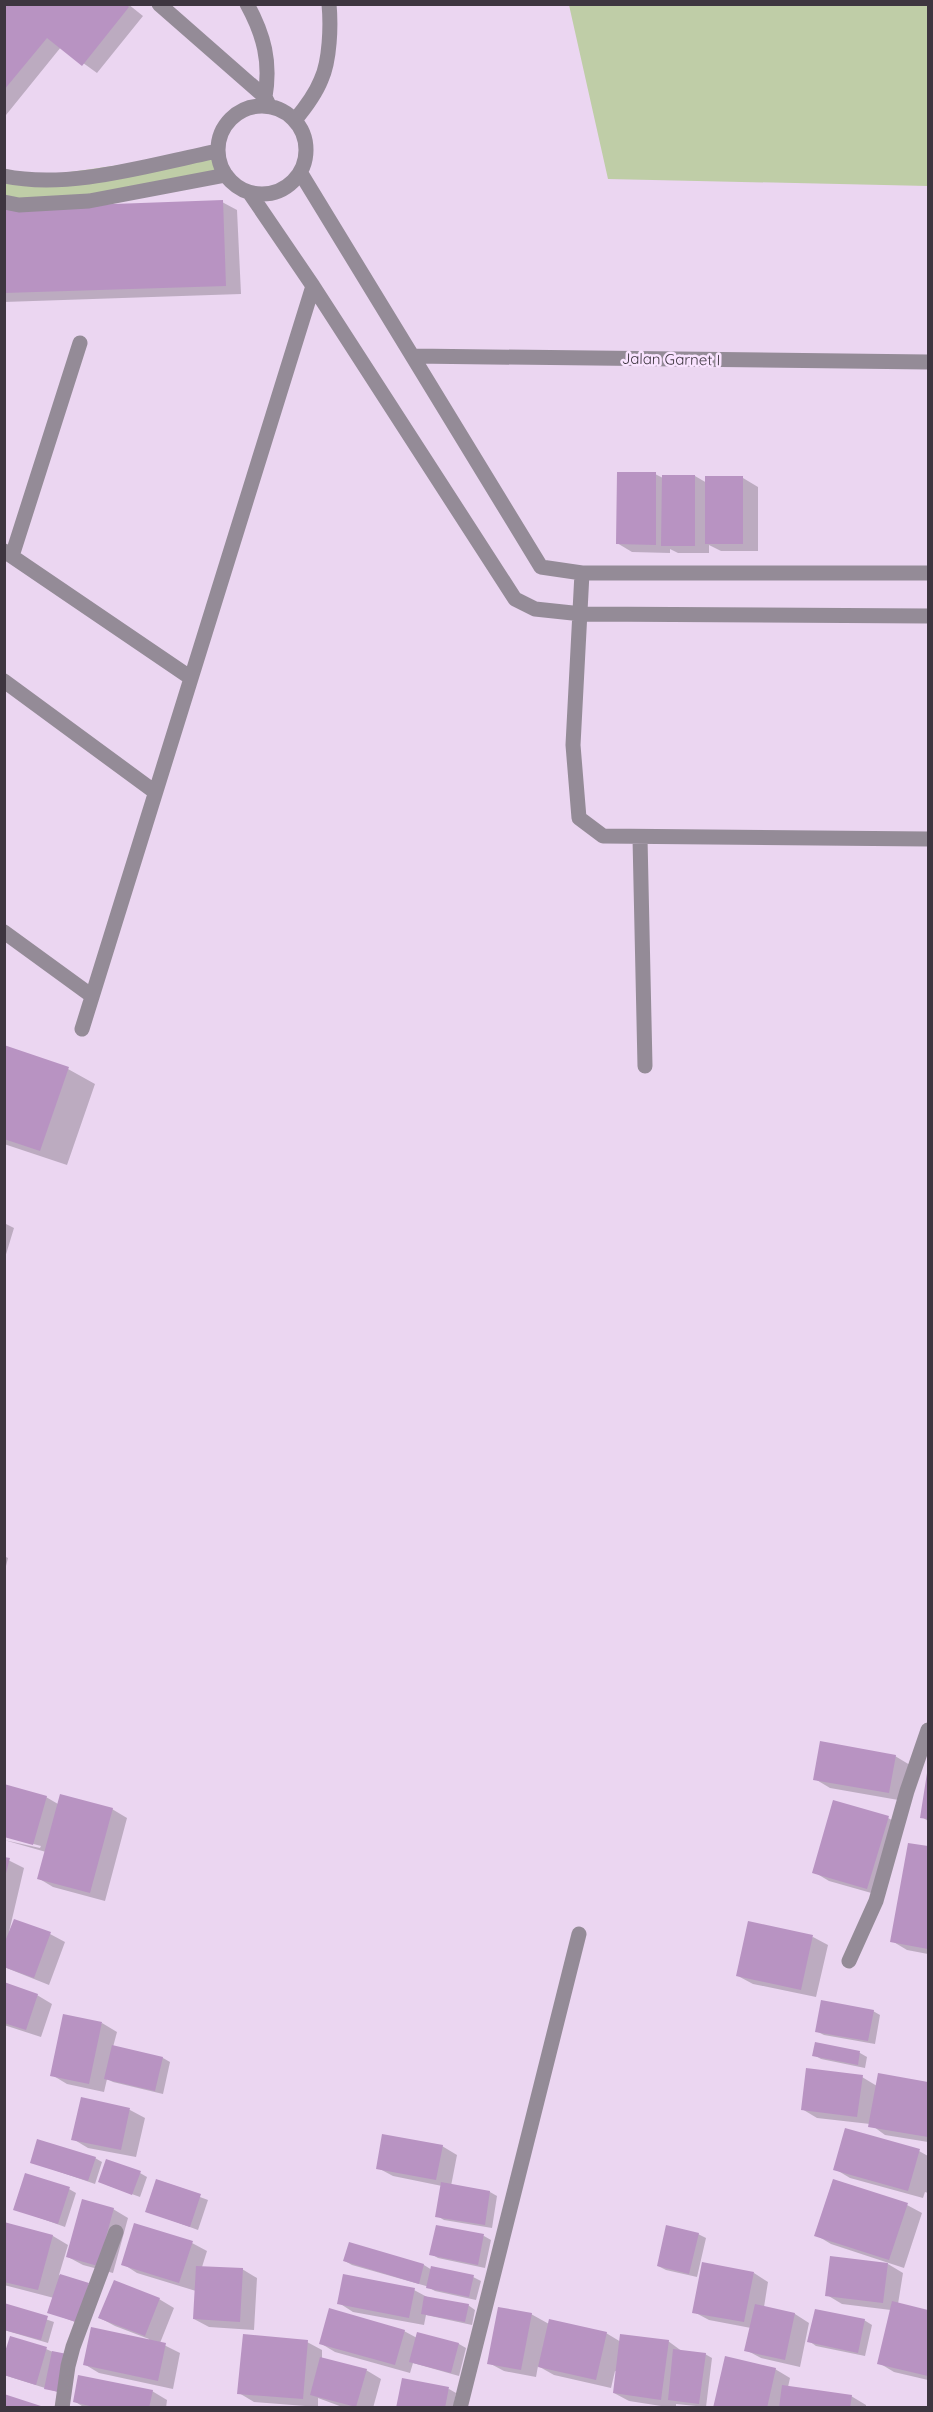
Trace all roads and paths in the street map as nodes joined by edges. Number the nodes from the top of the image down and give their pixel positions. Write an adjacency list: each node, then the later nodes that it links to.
1 (159, 4): 4 (street)
2 (247, 4): 4 (street)
3 (329, 4): 5 (street)
4 (268, 102): 5 (street); 6 (street)
5 (295, 120): 7 (street)
6 (218, 151): 8 (street); 9 (street)
7 (300, 172): 10 (street); 14 (street)
8 (226, 175): 10 (street); 11 (street)
9 (4, 176)
10 (249, 192): 12 (street)
11 (4, 202)
12 (313, 286): 19 (street); 21 (street)
13 (80, 343): 16 (street)
14 (413, 356): 15 (street, Jalan Garnet I); 17 (street)
15 (928, 362)
16 (8, 553): 21 (street)
17 (582, 573): 18 (street); 19 (street)
18 (928, 573)
19 (582, 614): 20 (street); 24 (street)
20 (928, 616)
21 (191, 678): 23 (street)
22 (4, 681): 23 (street)
23 (155, 792): 27 (street)
24 (640, 838): 25 (street); 29 (street)
25 (928, 839)
26 (4, 932): 27 (street)
27 (92, 996): 28 (street)
28 (82, 1029)
29 (645, 1066)
30 (928, 1730): 32 (street)
31 (579, 1934): 35 (street)
32 (849, 1961)
33 (116, 2232): 34 (street)
34 (62, 2408)
35 (460, 2408)

